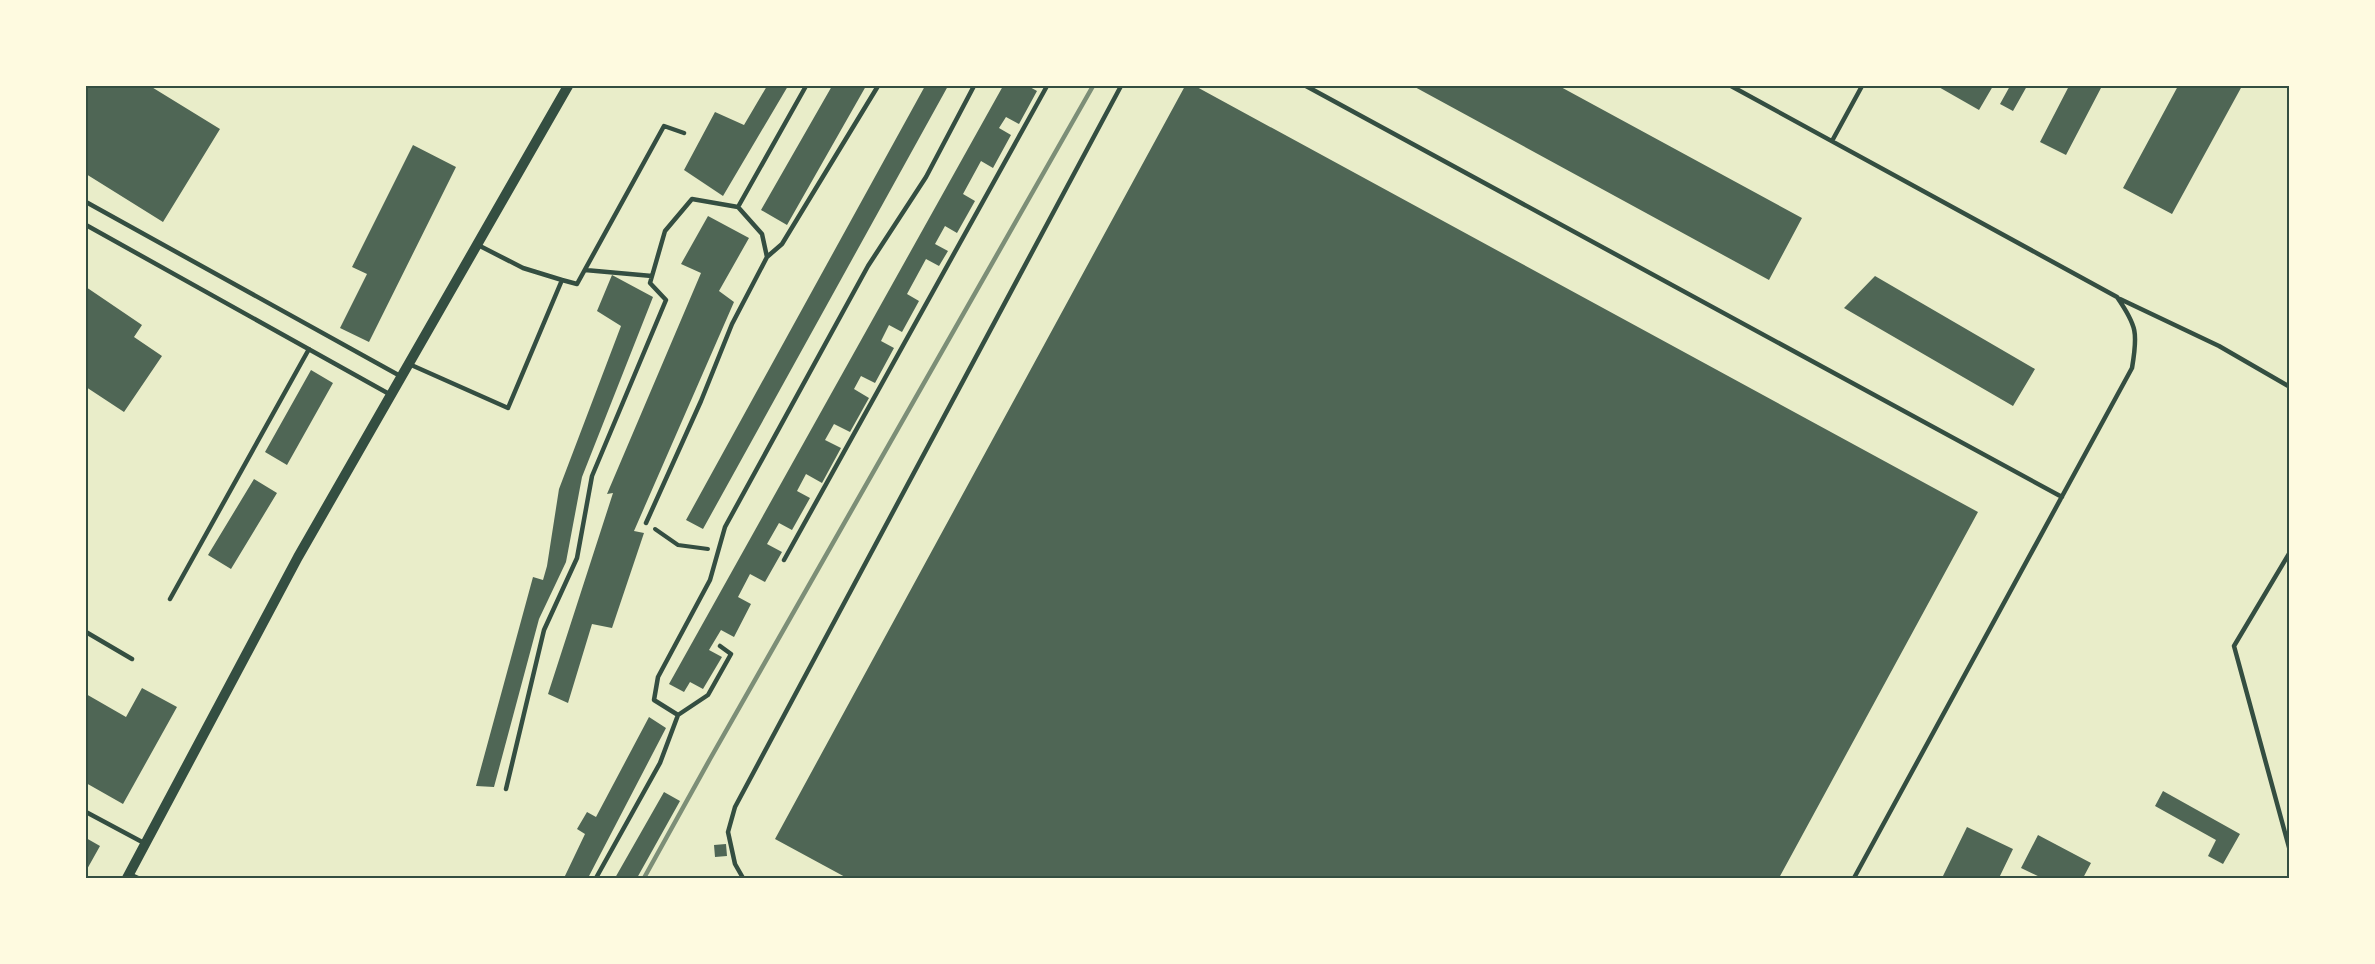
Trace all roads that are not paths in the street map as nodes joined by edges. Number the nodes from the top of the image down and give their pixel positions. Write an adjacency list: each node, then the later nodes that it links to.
1 (568, 86): 15 (street)
2 (806, 86): 13 (lane)
3 (878, 86): 16 (lane)
4 (974, 86): 34 (lane)
5 (1047, 86): 29 (lane)
6 (1121, 86): 41 (lane)
7 (1306, 86): 26 (lane)
8 (1731, 86): 11 (lane)
9 (1862, 86): 11 (lane)
10 (684, 134): 17 (lane)
11 (1833, 141): 20 (lane)
12 (86, 202): 23 (lane)
13 (738, 207): 16 (lane); 18 (lane)
14 (86, 225): 21 (lane)
15 (477, 245): 19 (lane); 22 (street)
16 (767, 257): 27 (lane)
17 (585, 270): 18 (lane); 19 (lane)
18 (652, 276): 35 (lane)
19 (562, 280): 22 (lane)
20 (2117, 297): 24 (lane); 26 (lane)
21 (309, 349): 25 (lane); 30 (lane)
22 (409, 364): 23 (street)
23 (402, 377): 25 (street)
24 (2289, 387)
25 (391, 395): 37 (street)
26 (2062, 496): 42 (lane)
27 (646, 523)
28 (2289, 552): 38 (lane)
29 (784, 560)
30 (170, 599)
31 (86, 632): 33 (lane)
32 (720, 646): 34 (lane)
33 (132, 659)
34 (678, 715): 40 (lane)
35 (506, 789)
36 (86, 812): 37 (lane)
37 (144, 843): 39 (street)
38 (2289, 851)
39 (132, 877)
40 (596, 879)
41 (743, 879)
42 (1854, 879)

